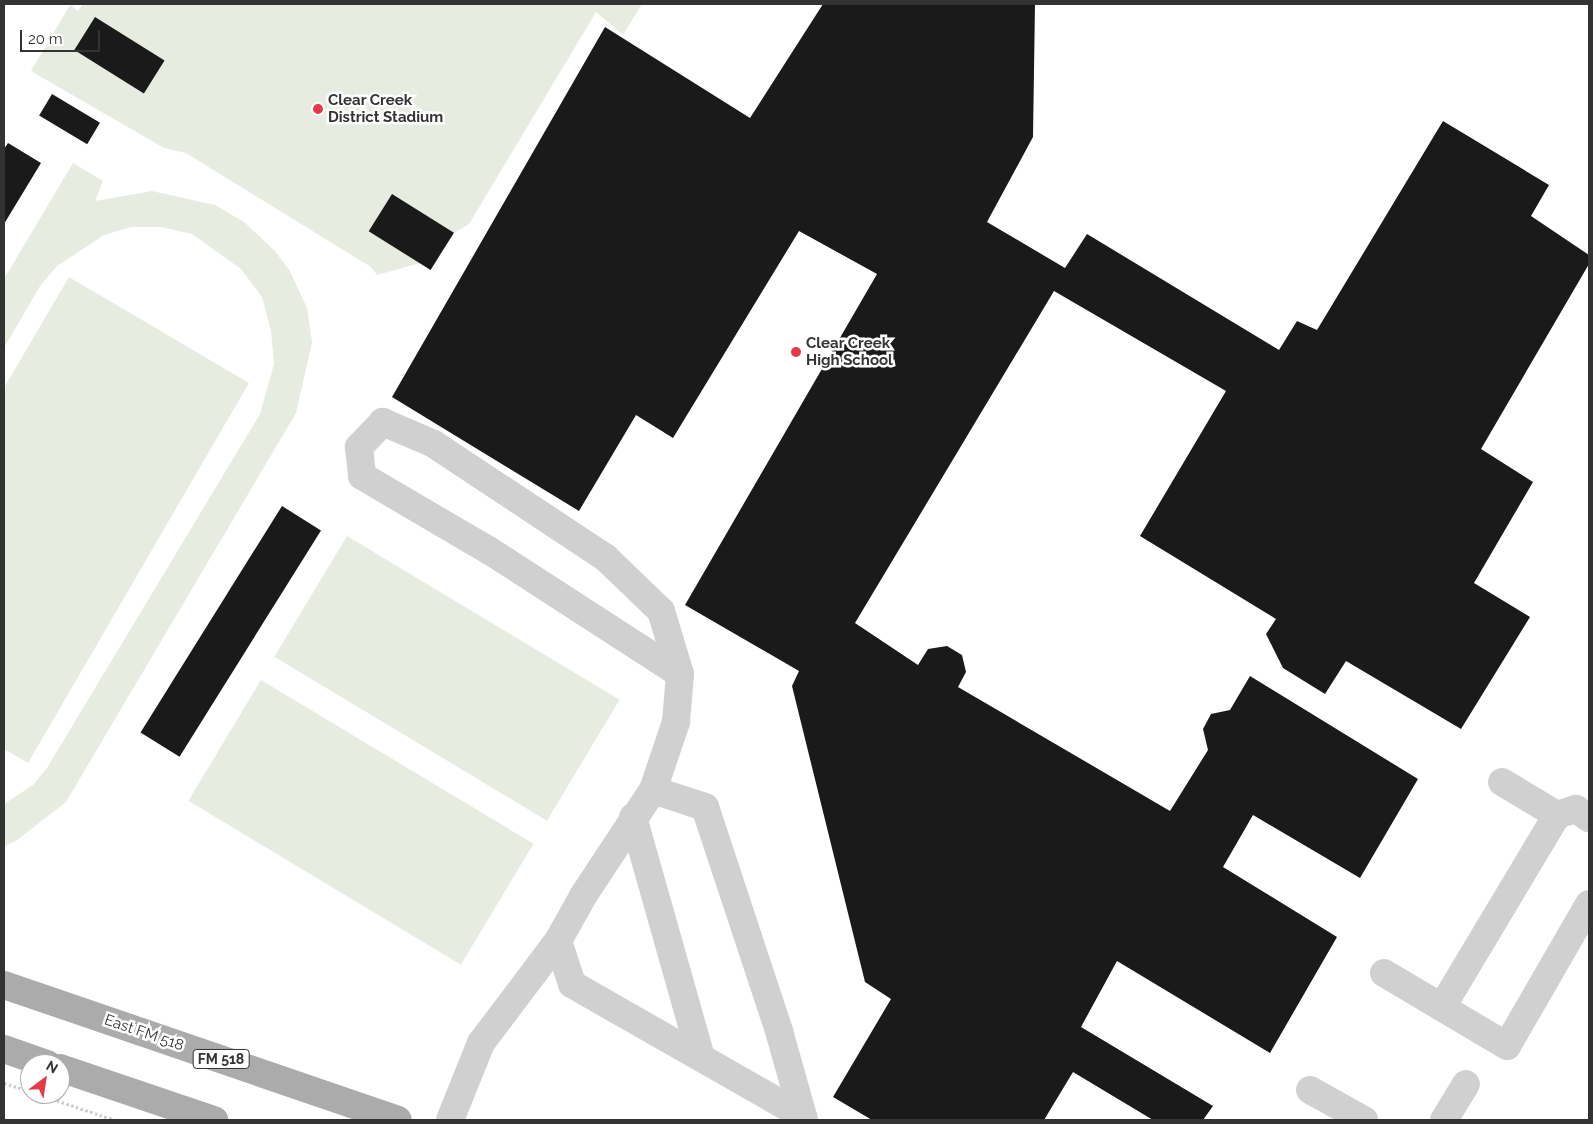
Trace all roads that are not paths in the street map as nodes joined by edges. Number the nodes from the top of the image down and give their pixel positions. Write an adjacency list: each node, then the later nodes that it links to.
1 (680, 674): 1 (lane); 3 (lane)
2 (1502, 782): 4 (lane)
3 (653, 790): 5 (lane); 18 (lane)
4 (1557, 815): 6 (lane); 11 (lane)
5 (633, 817): 8 (lane); 14 (lane)
6 (1589, 818)
7 (1589, 904): 11 (lane)
8 (558, 941): 14 (lane); 21 (lane)
9 (1384, 973): 11 (lane)
10 (4, 985): 20 (main road, East FM 518 / FM 518)
11 (1442, 1007)
12 (4, 1049): 13 (main road)
13 (20, 1055)
14 (702, 1058): 18 (lane)
15 (70, 1071): 19 (main road)
16 (1466, 1084): 23 (lane)
17 (1310, 1090): 22 (lane)
18 (804, 1118)
19 (214, 1120)
20 (398, 1120)
21 (450, 1120)
22 (1364, 1120)
23 (1444, 1120)

